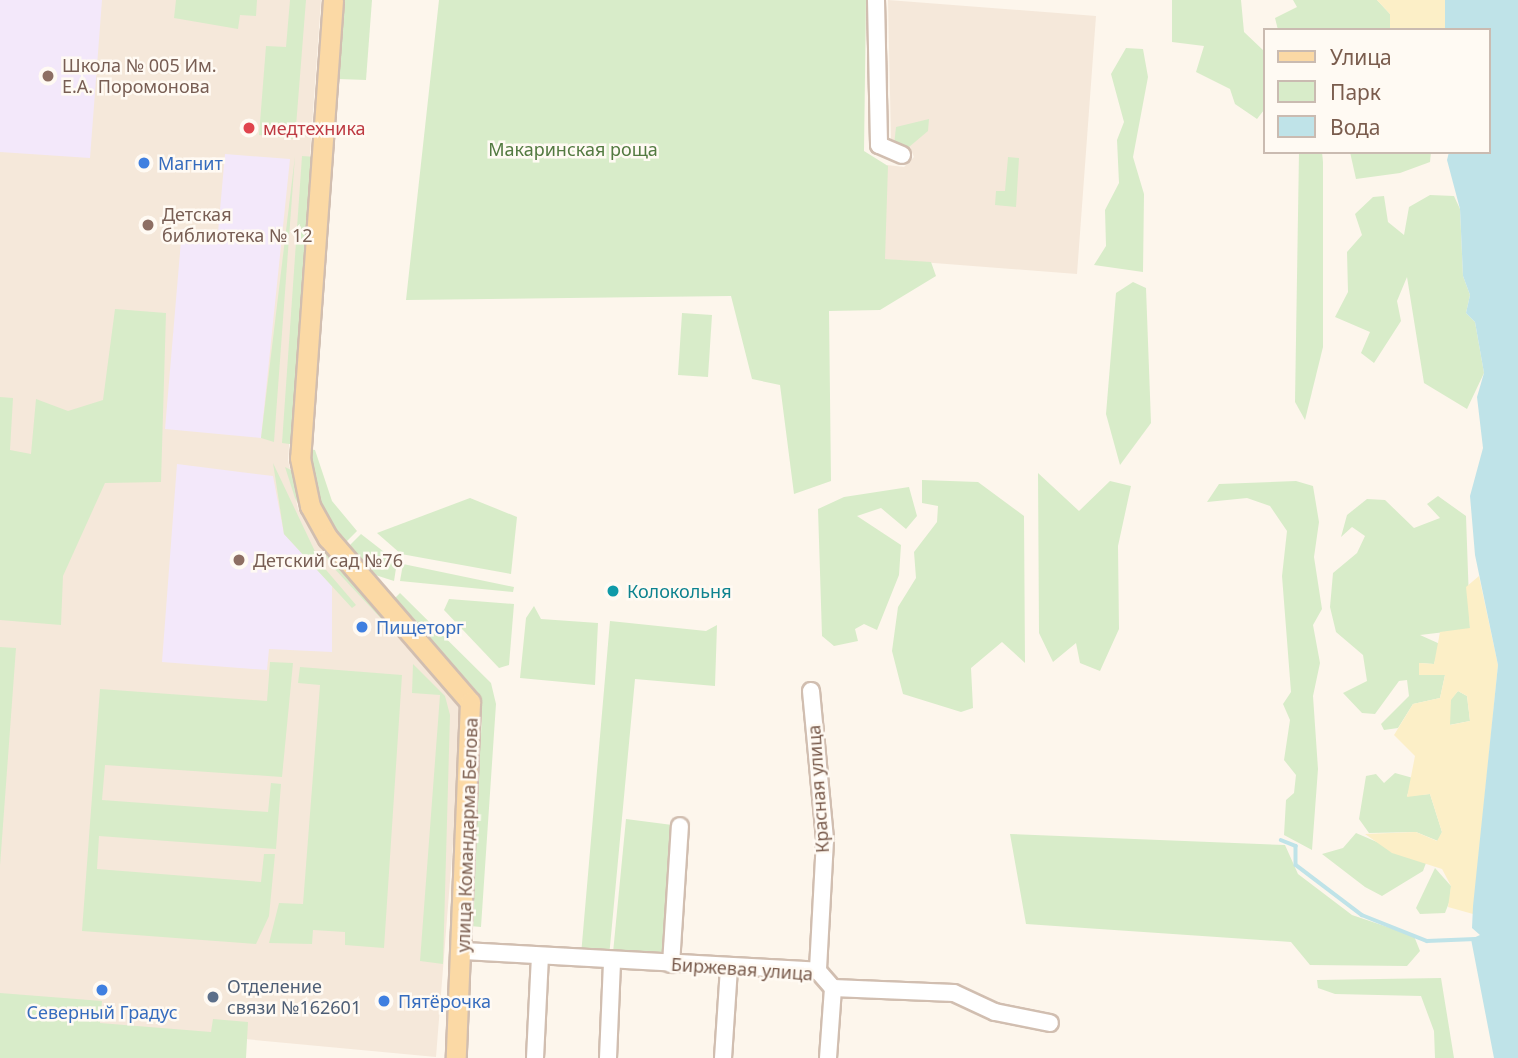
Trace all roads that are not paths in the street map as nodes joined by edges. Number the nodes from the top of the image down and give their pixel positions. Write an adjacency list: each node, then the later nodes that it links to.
1 (333, 0): 6 (main road, улица Командарма Белова)
2 (876, 0): 3 (street)
3 (902, 155)
4 (811, 691): 11 (street, Красная улица)
5 (680, 826): 9 (street)
6 (464, 951): 7 (street, Биржевая улица); 14 (main road, улица Командарма Белова)
7 (540, 957): 8 (street, Биржевая улица); 15 (street)
8 (611, 963): 9 (street, Биржевая улица); 16 (street)
9 (671, 964): 10 (street, Биржевая улица)
10 (729, 967): 11 (street, Биржевая улица); 17 (street)
11 (818, 971): 12 (street, Биржевая улица)
12 (833, 988): 13 (street, Биржевая улица); 18 (street)
13 (1050, 1023)
14 (456, 1058)
15 (535, 1058)
16 (608, 1058)
17 (723, 1058)
18 (828, 1058)

